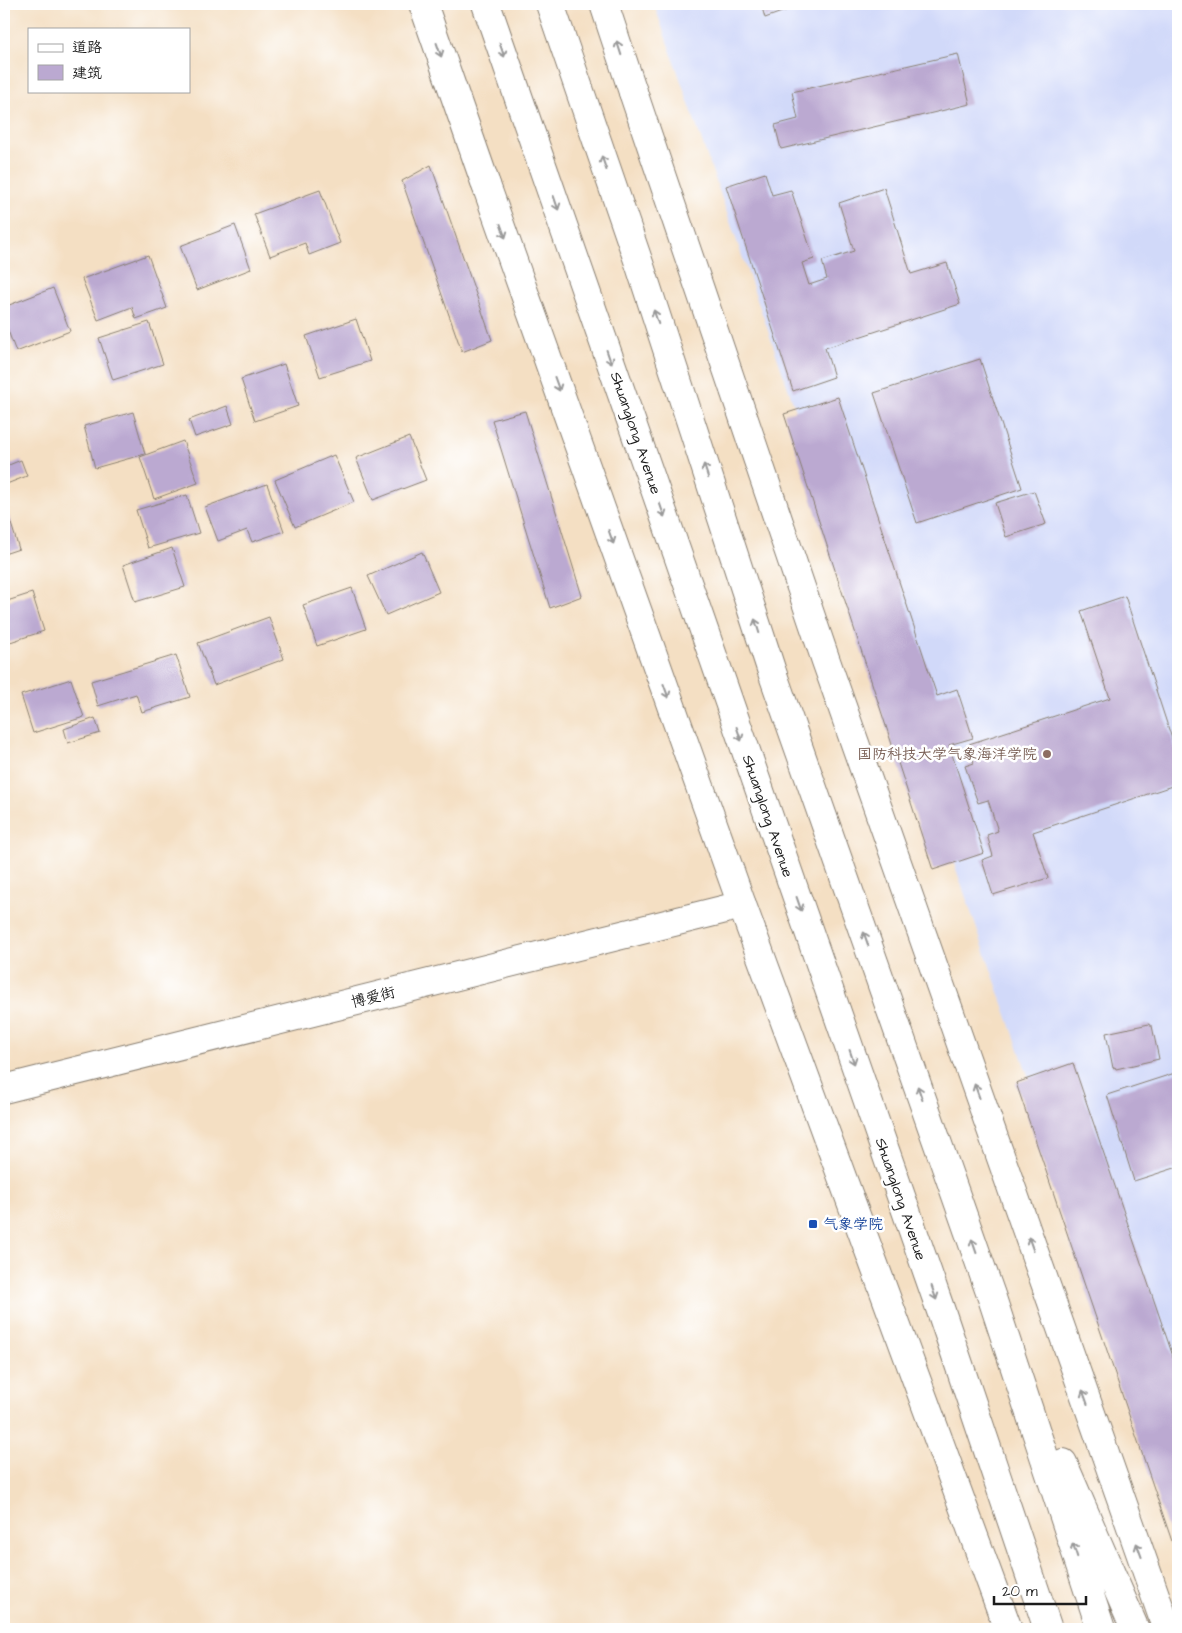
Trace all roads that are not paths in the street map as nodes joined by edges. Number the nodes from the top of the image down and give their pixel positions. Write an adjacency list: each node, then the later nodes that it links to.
1 (423, 4): 5 (main road, one-way to 5)
2 (486, 4): 9 (main road, Shuanglong Avenue, one-way to 9)
3 (550, 4): 7 (main road, one-way to 3)
4 (604, 4): 12 (main road, one-way to 4)
5 (742, 905): 6 (main road, 博爱街); 8 (main road)
6 (4, 1089)
7 (992, 1298): 10 (main road, one-way to 7); 11 (main road)
8 (1008, 1629)
9 (1048, 1629)
10 (1101, 1629)
11 (1135, 1629)
12 (1167, 1629)

